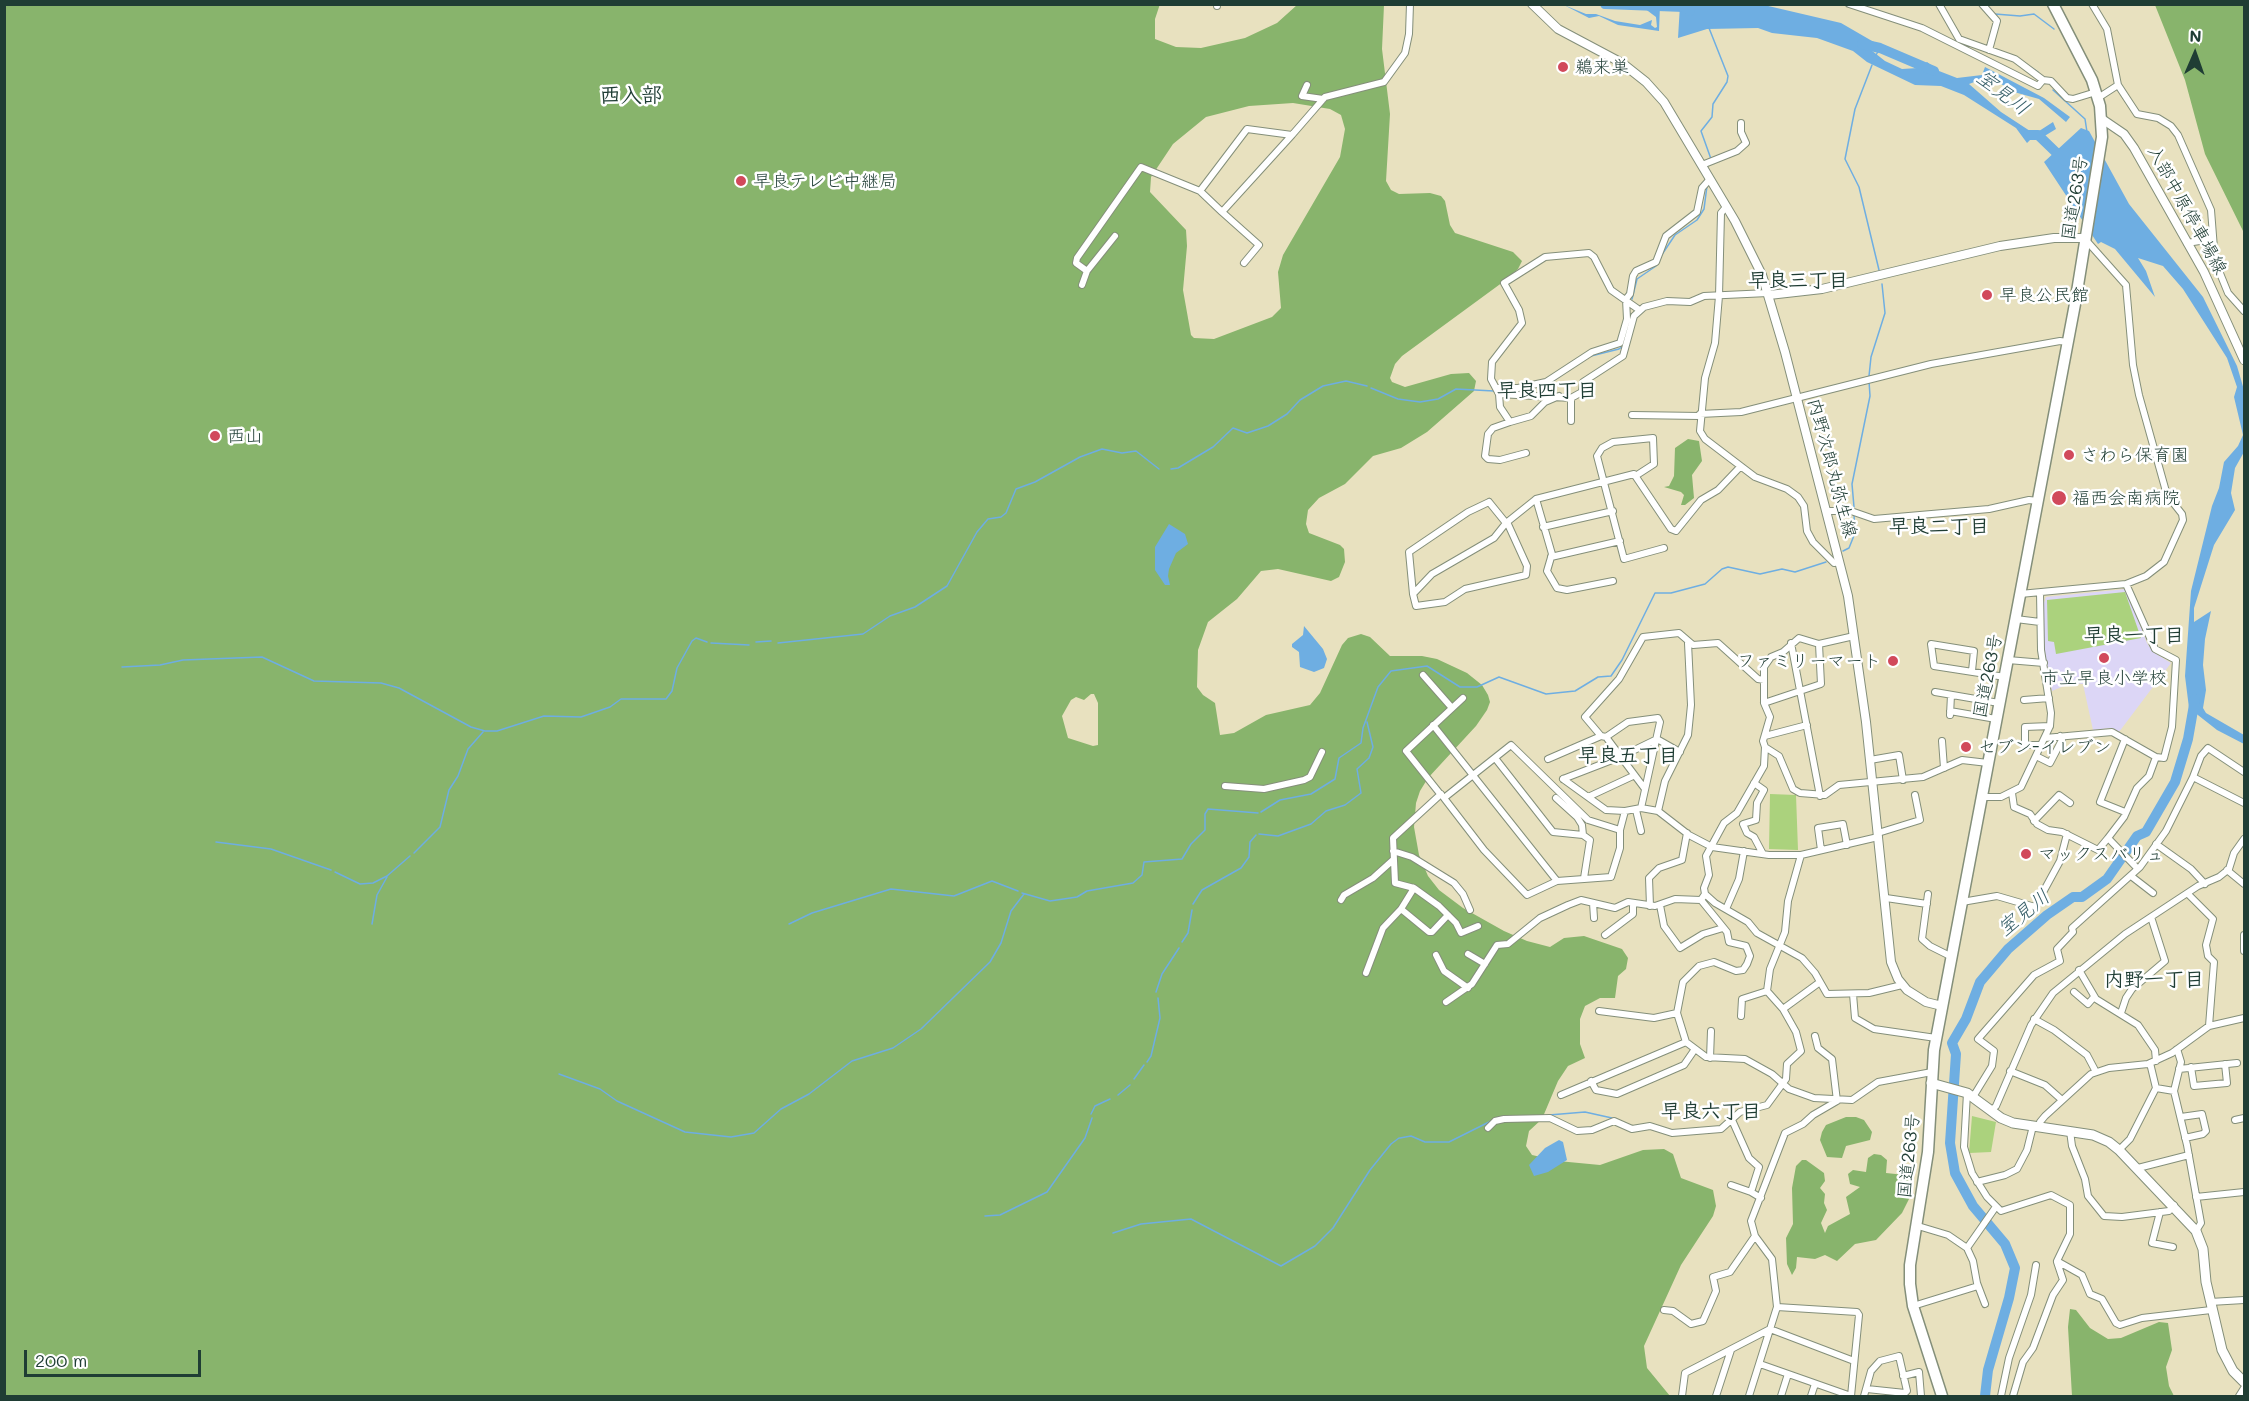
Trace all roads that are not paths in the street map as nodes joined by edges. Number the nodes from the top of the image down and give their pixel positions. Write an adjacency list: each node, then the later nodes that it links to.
1 (1410, 4): 13 (street)
2 (1533, 4): 17 (main road, 内野次郎丸弥生線)
3 (1939, 4): 8 (street)
4 (1982, 4): 8 (street)
5 (2053, 4): 12 (highway, 国道263号)
6 (2092, 4): 11 (street)
7 (1851, 5): 9 (street)
8 (1989, 50): 9 (street)
9 (2043, 80): 12 (street)
10 (1307, 85): 13 (street)
11 (2118, 85): 12 (street); 24 (street)
12 (2097, 95): 14 (highway, 国道263号)
13 (1323, 99): 16 (street)
14 (2102, 119): 22 (highway, 国道263号); 25 (main road, 入部中原停車場線)
15 (1741, 123): 17 (street)
16 (1292, 135): 19 (street); 21 (street)
17 (1705, 163): 18 (main road, 内野次郎丸弥生線)
18 (1710, 178): 20 (main road, 内野次郎丸弥生線); 31 (street)
19 (1200, 191): 21 (street); 27 (street)
20 (1726, 207): 29 (main road, 内野次郎丸弥生線); 30 (street)
21 (1221, 212): 26 (street)
22 (2085, 235): 29 (street); 34 (highway, 国道263号); 59 (street)
23 (1115, 236): 27 (street)
24 (2212, 239): 25 (street); 33 (street)
25 (2187, 243): 35 (main road, 入部中原停車場線)
26 (1244, 263)
27 (1087, 271): 28 (street)
28 (1082, 285)
29 (1768, 294): 30 (street); 39 (main road, 内野次郎丸弥生線)
30 (1719, 296): 32 (street); 41 (street)
31 (1626, 298): 32 (street); 36 (street); 36 (street)
32 (1638, 309): 38 (street)
33 (2244, 311)
34 (2067, 342): 39 (street); 49 (highway, 国道263号)
35 (2244, 360)
36 (1497, 391): 37 (street); 43 (street)
37 (1559, 396): 38 (street); 43 (street)
38 (1571, 398): 42 (street)
39 (1797, 399): 41 (street); 50 (main road, 内野次郎丸弥生線)
40 (1632, 415): 41 (street)
41 (1700, 415): 45 (street)
42 (1571, 421)
43 (1510, 422): 44 (street)
44 (1526, 453)
45 (1740, 467): 46 (street); 57 (street)
46 (1636, 475): 47 (street); 47 (street)
47 (1604, 481): 48 (street); 51 (street)
48 (1536, 499): 52 (street); 53 (street)
49 (2038, 501): 50 (street); 62 (highway, 国道263号)
50 (1826, 511): 57 (main road, 内野次郎丸弥生線)
51 (1613, 512): 53 (street); 54 (street)
52 (1506, 522): 61 (street); 61 (street); 61 (street)
53 (1543, 527): 56 (street)
54 (1620, 541): 55 (street); 56 (street)
55 (1664, 548)
56 (1551, 557): 58 (street)
57 (1839, 562): 65 (main road, 内野次郎丸弥生線)
58 (1613, 581)
59 (2126, 584): 60 (street); 101 (street)
60 (2040, 593): 62 (street); 64 (street)
61 (1413, 594)
62 (2020, 594): 63 (highway, 国道263号)
63 (2016, 619): 64 (street); 69 (highway, 国道263号)
64 (2040, 622): 70 (street)
65 (1854, 636): 68 (street); 104 (main road, 内野次郎丸弥生線)
66 (1688, 643): 74 (street); 88 (street); 98 (street)
67 (1791, 643): 68 (street); 74 (street); 75 (street)
68 (1819, 644): 75 (street)
69 (2008, 660): 70 (street); 73 (highway, 国道263号)
70 (2044, 663): 79 (street)
71 (1972, 671): 71 (street); 73 (street)
72 (1423, 675): 83 (street)
73 (2005, 677): 82 (highway, 国道263号)
74 (1764, 680): 81 (street)
75 (1800, 692): 81 (street); 86 (street)
76 (1935, 692): 77 (street)
77 (1951, 695): 82 (street); 84 (street)
78 (1463, 698): 83 (street)
79 (2049, 698): 80 (street); 87 (street)
80 (2024, 700)
81 (1764, 703): 89 (street)
82 (2000, 703): 84 (highway, 国道263号)
83 (1452, 708): 85 (street)
84 (1996, 719): 105 (highway, 国道263号)
85 (1433, 725): 108 (street); 118 (street)
86 (1807, 725): 89 (street); 120 (street)
87 (2050, 726): 91 (street); 95 (street)
88 (1603, 736): 92 (street); 100 (street); 103 (street)
89 (1764, 736): 96 (street)
90 (2060, 736): 91 (street); 93 (street); 99 (street)
91 (2045, 738): 95 (street)
92 (1657, 739): 98 (street); 100 (street); 115 (street)
93 (2125, 739): 101 (street); 128 (street)
94 (1942, 741): 106 (street)
95 (2039, 745): 99 (street)
96 (1765, 747): 113 (street); 120 (street)
97 (1322, 752): 114 (street)
98 (1680, 752): 127 (street)
99 (2036, 756): 116 (street)
100 (1620, 757): 109 (street); 119 (street)
101 (2156, 757): 128 (street)
102 (1495, 758): 108 (street); 130 (street); 134 (street)
103 (1548, 759)
104 (1870, 760): 111 (street); 112 (main road, 内野次郎丸弥生線)
105 (1988, 763): 106 (street); 121 (highway, 国道263号)
106 (1944, 768): 111 (street)
107 (2244, 772): 110 (street)
108 (1473, 775): 118 (street); 153 (street)
109 (1633, 776): 115 (street); 119 (street)
110 (2193, 777): 124 (street); 138 (street)
111 (1903, 780): 112 (street)
112 (1872, 782): 120 (street); 135 (main road, 内野次郎丸弥生線)
113 (1754, 783): 140 (street); 145 (street)
114 (1225, 786)
115 (1645, 789): 125 (street)
116 (2012, 793): 121 (street); 129 (street)
117 (1916, 795): 135 (street)
118 (1442, 796): 143 (street); 153 (street)
119 (1588, 796): 126 (street)
120 (1820, 796)
121 (1982, 797): 163 (highway, 国道263号)
122 (1557, 798): 134 (street)
123 (2070, 803): 129 (street)
124 (2244, 803)
125 (1639, 809): 126 (street); 127 (street); 131 (street)
126 (1625, 811): 130 (street)
127 (1658, 811): 132 (street)
128 (2125, 812): 136 (street)
129 (2034, 821): 133 (street)
130 (1620, 830): 152 (street)
131 (1641, 831)
132 (1687, 833): 140 (street); 168 (street)
133 (2067, 834): 136 (street); 163 (street)
134 (1583, 835): 152 (street)
135 (1878, 835): 139 (street); 161 (main road, 内野次郎丸弥生線)
136 (2108, 837): 149 (street)
137 (2244, 839): 142 (street)
138 (2156, 844): 151 (street); 154 (street)
139 (1847, 846): 141 (street); 141 (street)
140 (1712, 847): 144 (street); 160 (street)
141 (1821, 850): 147 (street)
142 (2236, 850): 146 (street); 150 (street)
143 (1393, 851): 148 (street); 171 (street)
144 (1744, 851): 145 (street); 170 (street)
145 (1763, 854): 147 (street)
146 (2244, 854)
147 (1801, 855): 179 (street)
148 (1393, 860): 156 (street); 162 (street)
149 (2136, 867)
150 (2228, 870): 154 (street); 155 (street)
151 (2131, 876): 157 (street); 224 (street)
152 (1584, 878): 153 (street)
153 (1557, 881)
154 (2205, 884): 159 (street)
155 (2244, 884)
156 (1414, 888): 169 (street); 172 (street)
157 (2153, 893)
158 (1928, 894): 167 (street)
159 (2188, 894): 173 (street); 203 (street)
160 (1703, 897): 166 (street); 170 (street); 176 (street)
161 (1886, 898): 167 (street); 188 (main road, 内野次郎丸弥生線)
162 (1341, 900)
163 (1962, 902): 183 (highway, 国道263号)
164 (1593, 903): 165 (street); 174 (street); 184 (street)
165 (1633, 903): 168 (street); 177 (street)
166 (1660, 904): 168 (street); 176 (street)
167 (1927, 904): 183 (street)
168 (1650, 906)
169 (1401, 909): 172 (street); 186 (street)
170 (1726, 909): 179 (street)
171 (1470, 910)
172 (1448, 915): 175 (street)
173 (2151, 917): 185 (street); 199 (street)
174 (1594, 918)
175 (1478, 926)
176 (1723, 928): 198 (street)
177 (1605, 935)
178 (2244, 935): 180 (street)
179 (1779, 946): 187 (street); 190 (street)
180 (2244, 951)
181 (1468, 954): 184 (street)
182 (1436, 955): 189 (street)
183 (1952, 957): 195 (highway, 国道263号)
184 (1485, 964): 189 (street)
185 (2079, 970): 193 (street); 202 (street)
186 (1366, 973)
187 (1820, 982): 192 (street); 196 (street)
188 (1902, 985): 192 (street); 195 (main road)
189 (1468, 988): 194 (street)
190 (1767, 991): 196 (street); 200 (street)
191 (2074, 992): 193 (street)
192 (1853, 994): 206 (street)
193 (2094, 998): 199 (street)
194 (1446, 1002)
195 (1942, 1006): 206 (highway, 国道263号)
196 (1783, 1009): 220 (street)
197 (1599, 1011): 198 (street)
198 (1677, 1013): 207 (street)
199 (2121, 1013): 211 (street)
200 (1741, 1016)
201 (2244, 1018): 203 (street)
202 (2034, 1019): 216 (street); 217 (street)
203 (2209, 1026): 209 (street)
204 (1711, 1031): 210 (street)
205 (1815, 1036): 226 (street)
206 (1936, 1038): 218 (highway, 国道263号)
207 (1686, 1042): 208 (street); 219 (street)
208 (1695, 1049): 210 (street); 219 (street)
209 (2177, 1049): 211 (street); 215 (street)
210 (1710, 1058): 220 (street)
211 (2153, 1062): 217 (street); 221 (street)
212 (2237, 1063): 213 (street)
213 (2225, 1064): 214 (street); 214 (street)
214 (2191, 1067): 215 (street)
215 (2179, 1069): 222 (street)
216 (2010, 1071): 225 (street); 227 (street)
217 (2096, 1072): 225 (street)
218 (1931, 1078): 224 (main road); 226 (street); 248 (highway, 国道263号)
219 (1591, 1082): 223 (street)
220 (1783, 1083): 226 (street); 229 (street)
221 (2156, 1088): 222 (street); 236 (street)
222 (2174, 1091): 228 (street)
223 (1561, 1095)
224 (1970, 1095): 227 (main road); 239 (street)
225 (2062, 1100): 232 (street)
226 (1838, 1101): 244 (street)
227 (1991, 1111): 232 (main road)
228 (2181, 1117): 235 (street); 235 (street)
229 (1732, 1120): 233 (street); 241 (street)
230 (2235, 1120): 231 (street)
231 (2244, 1120)
232 (2036, 1127): 234 (main road); 239 (street)
233 (1488, 1128)
234 (2070, 1131): 236 (main road); 247 (street)
235 (2185, 1137): 237 (street)
236 (2119, 1150): 238 (main road)
237 (2189, 1155): 238 (street); 243 (street)
238 (2138, 1168): 245 (main road)
239 (1977, 1182): 246 (street)
240 (1731, 1185): 241 (street)
241 (1751, 1192): 244 (street)
242 (2244, 1192): 243 (street)
243 (2196, 1197): 249 (street)
244 (1761, 1198): 250 (street)
245 (2174, 1205): 247 (street); 249 (main road)
246 (1995, 1208): 252 (street); 253 (street)
247 (2160, 1212): 251 (street)
248 (1918, 1226): 252 (street); 258 (highway, 国道263号)
249 (2196, 1231): 259 (main road)
250 (1755, 1236): 260 (street); 261 (street)
251 (2173, 1247)
252 (1966, 1248): 255 (street)
253 (2057, 1261): 259 (street); 283 (street)
254 (2036, 1265): 282 (street)
255 (1978, 1286): 257 (street); 258 (street)
256 (2244, 1300): 259 (street)
257 (1985, 1304)
258 (1914, 1306): 281 (highway, 国道263号)
259 (2211, 1306): 268 (main road)
260 (1777, 1307): 262 (street); 264 (street)
261 (1664, 1310)
262 (1770, 1329): 263 (street); 264 (street); 265 (street)
263 (1731, 1350): 273 (street); 274 (street)
264 (1854, 1361): 278 (street)
265 (1760, 1364): 266 (street); 275 (street)
266 (1788, 1374): 269 (street); 276 (street)
267 (1903, 1376): 271 (street); 271 (street); 280 (street)
268 (2244, 1382)
269 (1815, 1384): 272 (street); 277 (street)
270 (2244, 1388): 284 (street)
271 (1867, 1389): 279 (street)
272 (1842, 1395): 278 (street)
273 (1682, 1396)
274 (1716, 1396)
275 (1749, 1396)
276 (1781, 1396)
277 (1811, 1396)
278 (1851, 1396)
279 (1864, 1396)
280 (1922, 1396)
281 (1942, 1396)
282 (2001, 1396)
283 (2013, 1396)
284 (2239, 1396)

